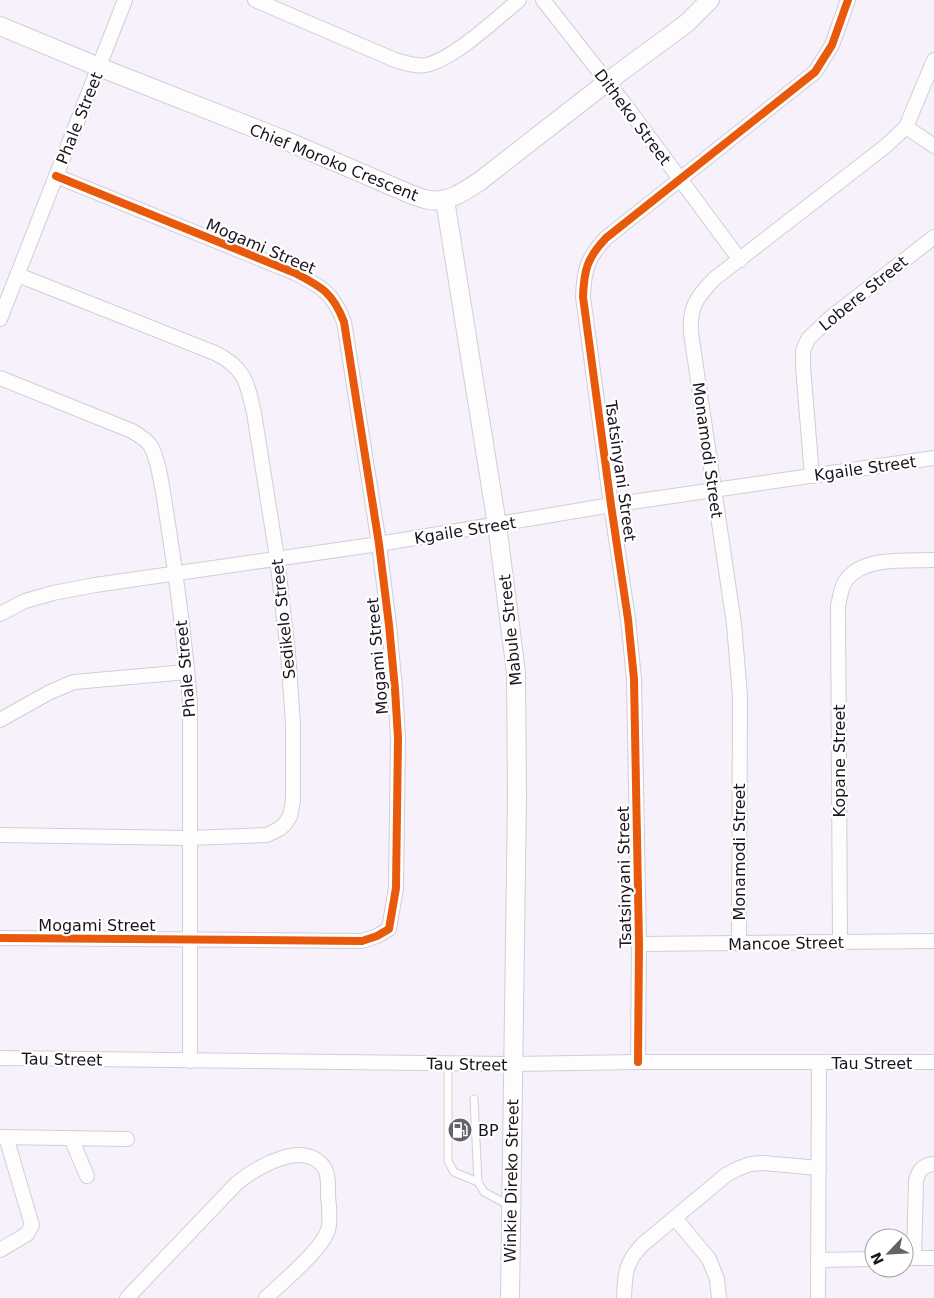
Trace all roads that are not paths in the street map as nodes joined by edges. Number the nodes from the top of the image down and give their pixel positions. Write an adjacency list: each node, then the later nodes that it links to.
1 (126, 0): 9 (street, Phale Street)
2 (255, 0): 3 (street)
3 (519, 0)
4 (542, 0): 10 (street, Ditheko Street)
5 (710, 0): 10 (street)
6 (848, 0): 14 (street, Tsatsinyani Street)
7 (0, 26): 9 (street, Chief Moroko Crescent)
8 (934, 60): 11 (street, Monamodi Street)
9 (99, 67): 13 (street, Phale Street); 15 (street, Chief Moroko Crescent)
10 (607, 82): 14 (street, Ditheko Street); 15 (street)
11 (906, 127): 12 (street); 17 (street, Monamodi Street)
12 (934, 146)
13 (56, 176): 18 (street, Phale Street); 26 (street, Mogami Street)
14 (679, 179): 17 (street, Ditheko Street); 24 (street, Tsatsinyani Street)
15 (445, 200): 25 (street, Mabule Street)
16 (934, 237): 22 (street, Lobere Street)
17 (740, 260): 23 (street, Monamodi Street)
18 (18, 275): 19 (street, Phale Street); 27 (street, Sedikelo Street)
19 (0, 319)
20 (0, 378): 29 (street, Phale Street)
21 (934, 458): 22 (street, Kgaile Street)
22 (812, 476): 23 (street, Kgaile Street)
23 (713, 490): 24 (street, Kgaile Street); 40 (street, Monamodi Street)
24 (611, 505): 25 (street, Kgaile Street); 39 (street, Tsatsinyani Street)
25 (497, 525): 26 (street, Kgaile Street); 47 (street, Mabule Street)
26 (378, 544): 27 (street, Kgaile Street); 36 (street, Mogami Street)
27 (277, 558): 29 (street, Kgaile Street); 34 (street, Sedikelo Street)
28 (934, 560): 37 (street, Kopane Street)
29 (175, 572): 30 (street, Kgaile Street); 31 (street, Phale Street)
30 (0, 614)
31 (187, 672): 32 (street); 34 (street, Phale Street)
32 (0, 720)
33 (0, 835): 34 (street, Sedikelo Street)
34 (189, 838): 36 (street, Phale Street)
35 (0, 938): 36 (street, Mogami Street)
36 (190, 939): 42 (street, Phale Street)
37 (840, 941): 38 (street, Mancoe Street); 40 (street, Mancoe Street)
38 (934, 941)
39 (639, 944): 40 (street, Mancoe Street); 43 (street, Tsatsinyani Street)
40 (739, 944)
41 (0, 1058): 42 (street, Tau Street)
42 (190, 1061): 46 (street, Tau Street)
43 (638, 1062): 45 (street, Tau Street); 47 (street, Tau Street)
44 (934, 1062): 45 (street, Tau Street)
45 (819, 1063): 53 (street)
46 (448, 1064): 47 (street, Tau Street); 55 (lane)
47 (512, 1064): 56 (street, Winkie Direko Street)
48 (474, 1099): 55 (lane)
49 (3, 1137): 50 (street); 59 (street)
50 (71, 1138): 51 (street); 54 (street)
51 (127, 1139)
52 (934, 1164): 58 (street)
53 (819, 1168): 57 (street); 63 (street)
54 (87, 1176)
55 (478, 1182): 56 (lane)
56 (510, 1206): 66 (street, Winkie Direko Street)
57 (675, 1218): 67 (street); 68 (street)
58 (912, 1228)
59 (0, 1250)
60 (864, 1258): 63 (street)
61 (914, 1258): 62 (street)
62 (934, 1258)
63 (818, 1260): 69 (street)
64 (134, 1296): 65 (street)
65 (266, 1298)
66 (510, 1298)
67 (624, 1298)
68 (719, 1298)
69 (818, 1298)

